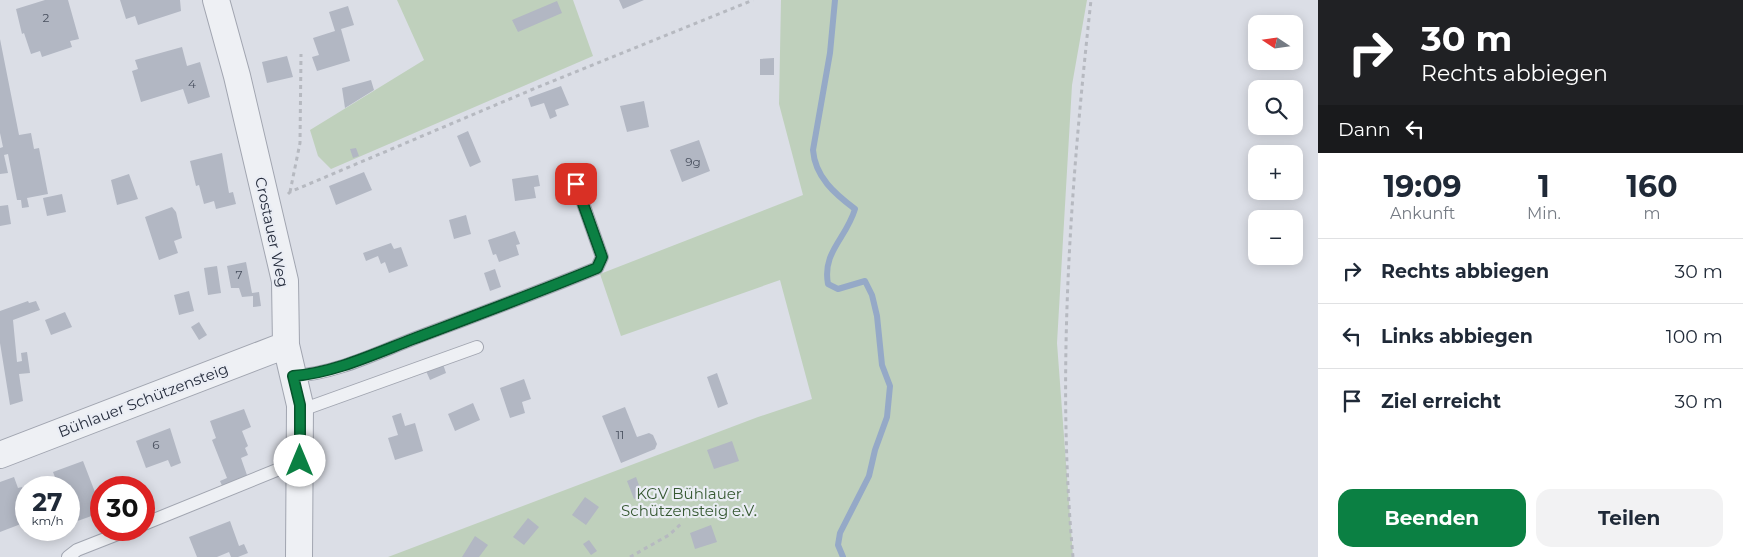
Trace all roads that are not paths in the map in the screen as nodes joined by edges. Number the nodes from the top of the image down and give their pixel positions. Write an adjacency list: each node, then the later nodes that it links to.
1 (216, 0): 3 (street, Crostauer Weg)
2 (572, 172): 5 (lane)
3 (286, 345): 5 (street, Crostauer Weg); 7 (street, Bühlauer Schützensteig)
4 (477, 347): 6 (lane)
5 (293, 376): 6 (street, Crostauer Weg)
6 (300, 405): 8 (street, Crostauer Weg)
7 (0, 456)
8 (300, 461): 9 (lane); 12 (street, Crostauer Weg)
9 (155, 520)
10 (100, 541): 11 (lane)
11 (68, 557)
12 (299, 557)

